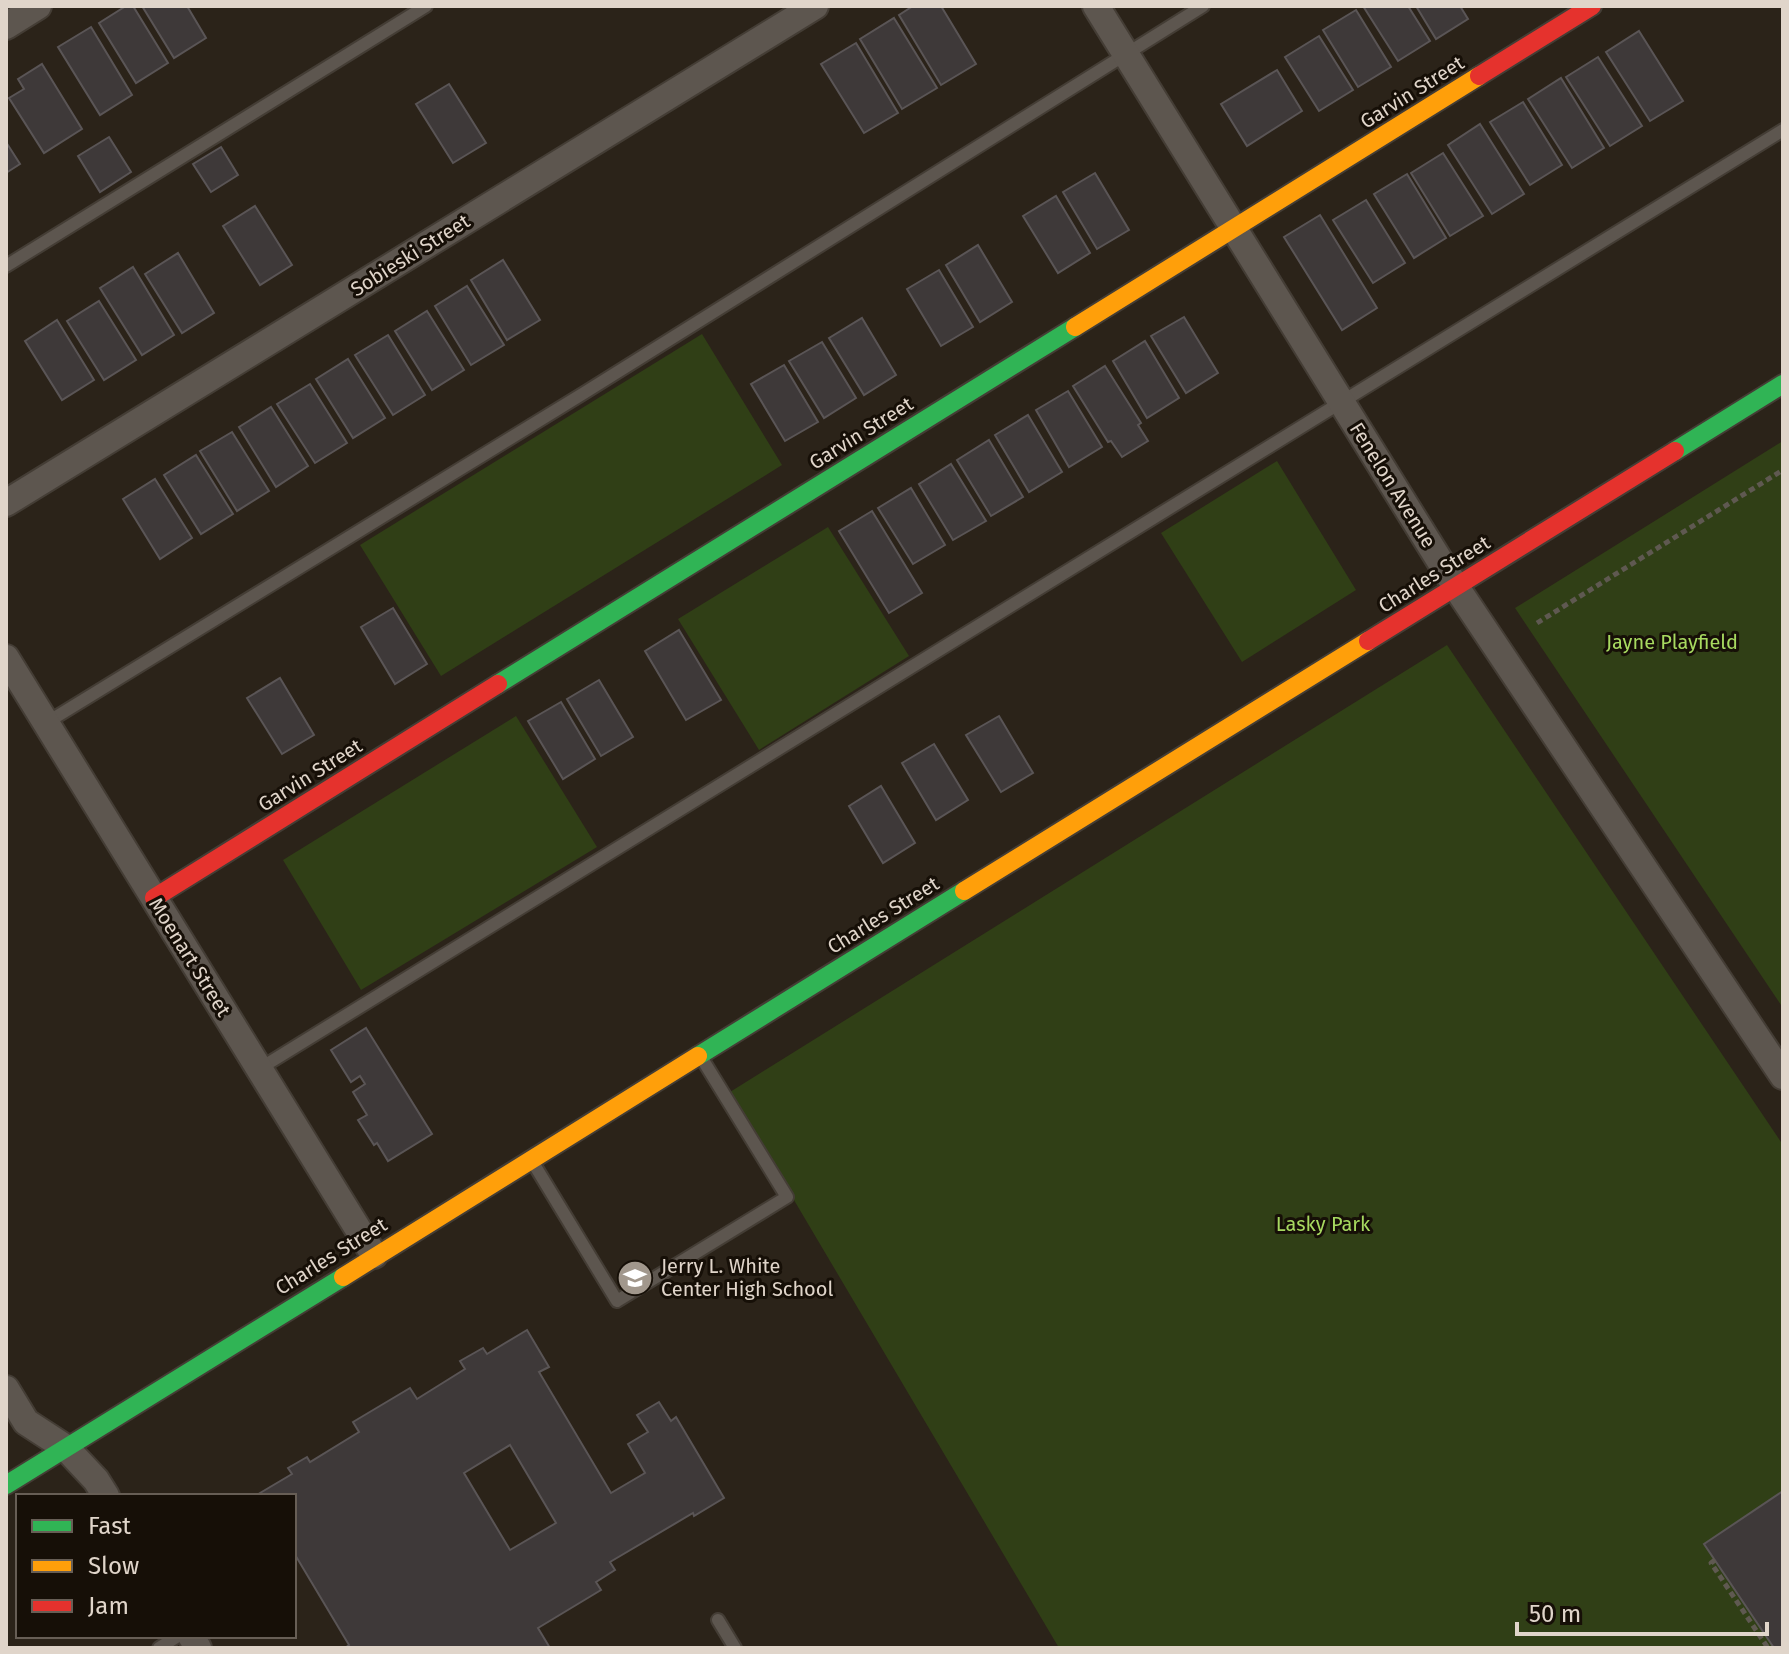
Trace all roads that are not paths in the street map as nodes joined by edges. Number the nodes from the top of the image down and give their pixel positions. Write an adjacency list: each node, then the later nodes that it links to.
1 (426, 6): 9 (lane)
2 (815, 6): 12 (street, Sobieski Street)
3 (1096, 6): 6 (street, Fenelon Avenue)
4 (1203, 6): 6 (lane)
5 (1592, 6): 8 (street, Garvin Street)
6 (1125, 54): 8 (street, Fenelon Avenue); 15 (lane)
7 (1783, 130): 11 (lane)
8 (1234, 228): 11 (street, Fenelon Avenue); 16 (street, Garvin Street)
9 (6, 266)
10 (1783, 384): 13 (street, Charles Street)
11 (1342, 404): 13 (street, Fenelon Avenue); 18 (lane)
12 (6, 503)
13 (1456, 587): 17 (street, Charles Street); 19 (street, Fenelon Avenue)
14 (6, 658): 15 (street, Moenart Street)
15 (46, 723): 16 (street, Moenart Street)
16 (154, 898): 18 (street, Moenart Street)
17 (700, 1055): 20 (street, Charles Street); 20 (lane)
18 (259, 1069): 21 (street, Moenart Street)
19 (1783, 1076)
20 (531, 1159): 21 (street, Charles Street)
21 (374, 1255): 23 (street, Charles Street)
22 (6, 1389): 23 (street)
23 (66, 1448): 24 (street, Charles Street); 25 (street)
24 (6, 1485)
25 (105, 1494)
26 (718, 1620): 27 (lane)
27 (735, 1648)

